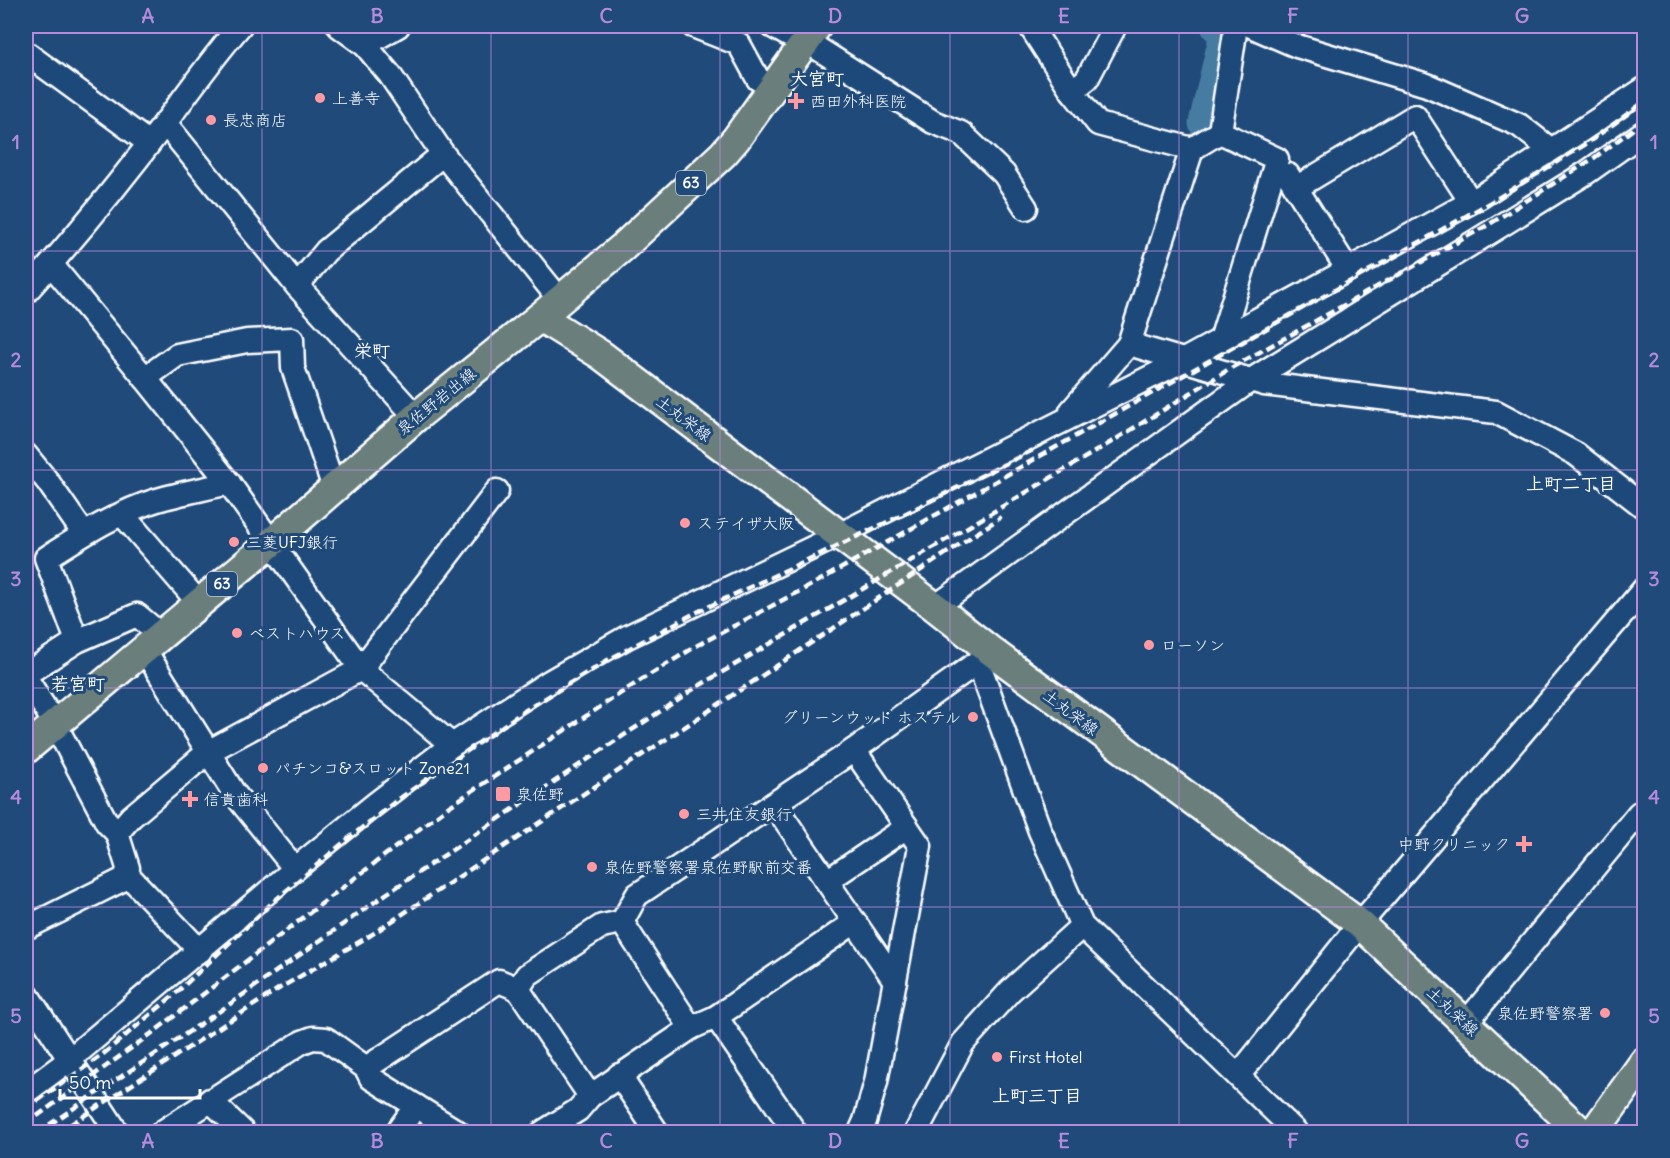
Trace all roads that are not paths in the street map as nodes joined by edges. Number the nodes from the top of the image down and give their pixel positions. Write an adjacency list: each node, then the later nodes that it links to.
1 (240, 26): 19 (street)
2 (339, 26): 12 (street)
3 (398, 26): 12 (street)
4 (693, 26): 11 (street)
5 (772, 26): 10 (street)
6 (1030, 26): 17 (street)
7 (1115, 26): 17 (street)
8 (1236, 26): 20 (street)
9 (1251, 26): 14 (street)
10 (812, 33): 15 (main road, 泉佐野岩出線 / 63); 29 (street)
11 (744, 35): 15 (street)
12 (365, 45): 25 (street)
13 (31, 65): 22 (street)
14 (1427, 85): 18 (street); 24 (street)
15 (773, 87): 33 (main road, 泉佐野岩出線 / 63)
16 (1644, 89): 24 (street)
17 (1072, 91): 23 (street)
18 (1415, 116): 27 (street); 28 (street)
19 (165, 123): 22 (street); 32 (street)
20 (1220, 132): 23 (street); 26 (street)
21 (1644, 132): 38 (street)
22 (149, 144): 31 (street)
23 (1192, 150): 35 (street)
24 (1551, 150): 28 (street)
25 (443, 154): 32 (street); 33 (street)
26 (1277, 159): 27 (street); 34 (street)
27 (1296, 188): 30 (street)
28 (1471, 201): 30 (street)
29 (1026, 208)
30 (1348, 270): 34 (street)
31 (34, 278): 37 (street)
32 (297, 286): 39 (street)
33 (550, 308): 39 (main road, 泉佐野岩出線 / 63); 48 (main road, 土丸栄線)
34 (1221, 340): 36 (street)
35 (1129, 344): 36 (street); 40 (street)
36 (1184, 360): 38 (street); 40 (street)
37 (146, 378): 42 (street); 43 (street)
38 (1251, 380): 45 (street); 52 (street)
39 (416, 417): 43 (main road, 泉佐野岩出線 / 63)
40 (1064, 420): 48 (street)
41 (26, 455): 47 (street)
42 (229, 483): 46 (street); 49 (street)
43 (334, 488): 49 (main road, 泉佐野岩出線 / 63)
44 (497, 491): 56 (street)
45 (1644, 507)
46 (122, 514): 47 (street); 51 (street)
47 (84, 534): 53 (street)
48 (839, 535): 52 (main road, 土丸栄線); 59 (street)
49 (272, 542): 51 (main road, 泉佐野岩出線 / 63); 56 (street)
50 (1644, 589): 72 (street)
51 (199, 603): 54 (main road, 泉佐野岩出線 / 63)
52 (935, 607): 55 (main road, 土丸栄線)
53 (77, 641): 54 (street); 57 (street)
54 (153, 642): 58 (main road, 泉佐野岩出線 / 63); 62 (street)
55 (985, 657): 61 (street); 72 (main road, 土丸栄線); 73 (street)
56 (361, 669): 59 (street); 62 (street)
57 (26, 676): 58 (street)
58 (55, 724): 60 (main road, 泉佐野岩出線 / 63); 66 (street)
59 (452, 746): 67 (street)
60 (26, 749)
61 (855, 750): 63 (street); 65 (street)
62 (208, 752): 66 (street); 67 (street)
63 (774, 804): 69 (street); 70 (street)
64 (1644, 815): 80 (street)
65 (907, 827): 69 (street); 76 (street)
66 (117, 832): 68 (street)
67 (296, 869): 75 (street)
68 (127, 874): 74 (street); 75 (street)
69 (827, 881): 71 (street)
70 (622, 922): 77 (street); 81 (street)
71 (855, 922): 76 (street); 79 (street)
72 (1360, 924): 80 (main road, 土丸栄線); 86 (street)
73 (1082, 926): 86 (street); 100 (street)
74 (26, 928)
75 (200, 951): 82 (street)
76 (895, 981): 99 (street)
77 (518, 989): 84 (street); 88 (street)
78 (26, 993): 82 (street)
79 (716, 1017): 81 (street); 98 (street)
80 (1466, 1023): 102 (main road, 土丸栄線)
81 (691, 1028): 85 (street)
82 (69, 1060): 87 (street); 91 (street)
83 (1644, 1062): 103 (main road)
84 (366, 1068): 89 (street); 90 (street)
85 (619, 1075): 88 (street); 97 (street)
86 (1238, 1076): 101 (street)
87 (26, 1092)
88 (590, 1096): 96 (street)
89 (210, 1100): 92 (street); 93 (street)
90 (416, 1106): 94 (street); 95 (street)
91 (108, 1130)
92 (162, 1132)
93 (243, 1132)
94 (396, 1132)
95 (458, 1132)
96 (543, 1132)
97 (657, 1132)
98 (795, 1132)
99 (860, 1132)
100 (916, 1132)
101 (1296, 1132)
102 (1581, 1132)
103 (1594, 1132)

